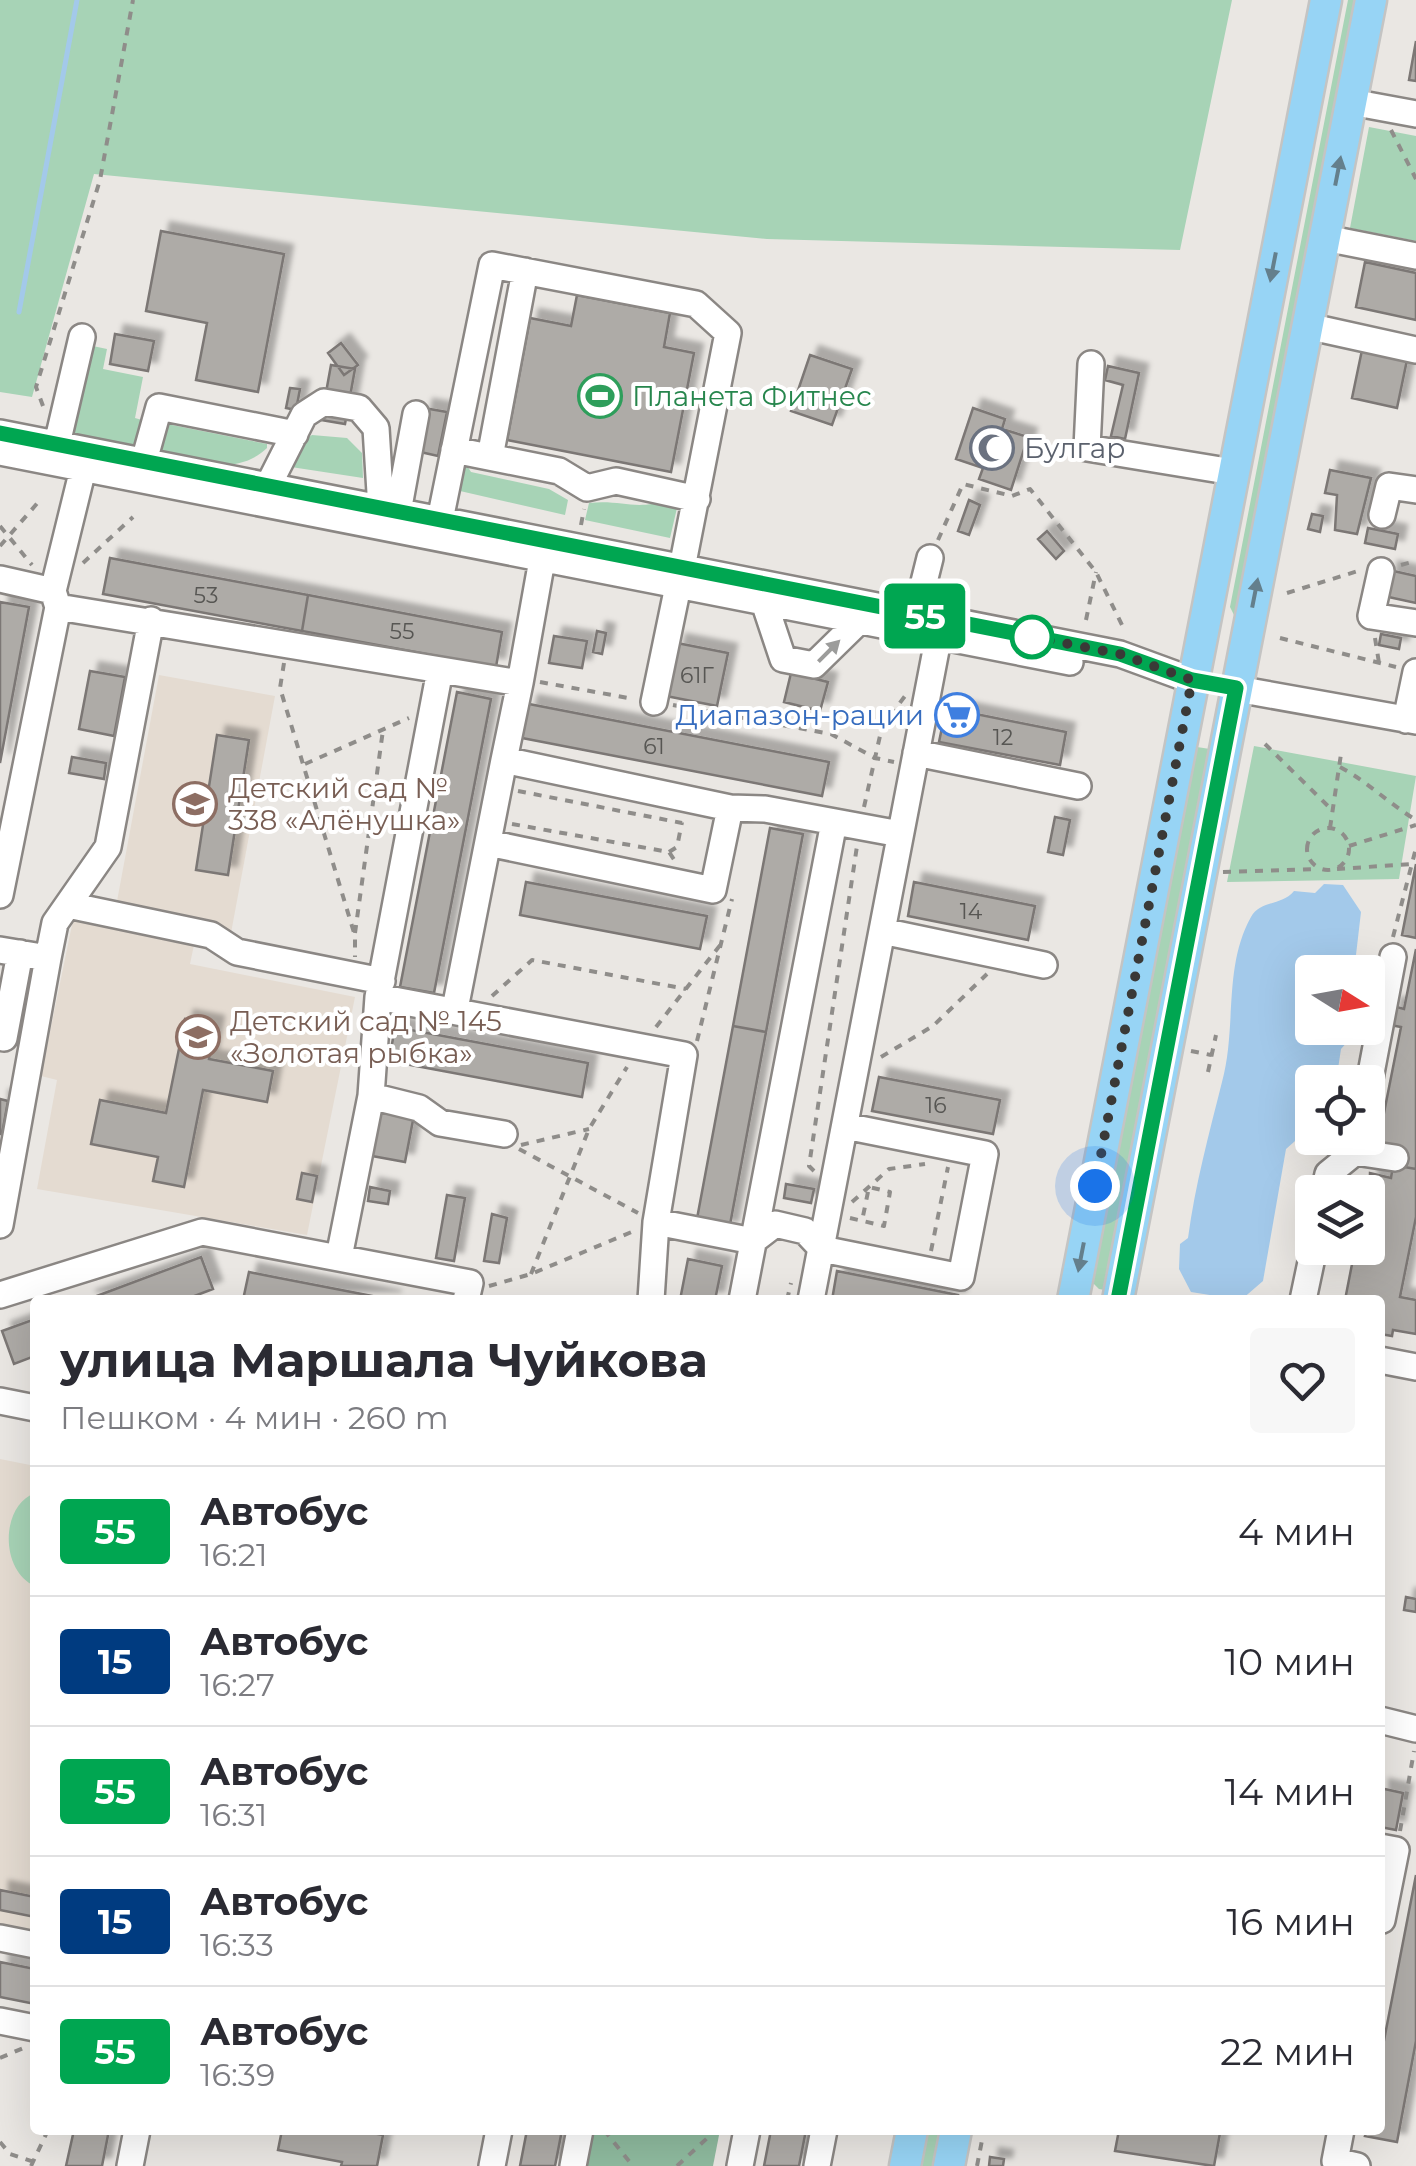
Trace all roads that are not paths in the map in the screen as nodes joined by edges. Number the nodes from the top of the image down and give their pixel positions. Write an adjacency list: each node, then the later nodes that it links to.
1 (1326, 0): 21 (main road, one-way to 21)
2 (1371, 0): 3 (main road)
3 (1366, 105): 4 (street); 5 (main road, one-way to 3)
4 (1416, 114)
5 (1324, 238): 6 (street); 8 (main road)
6 (1416, 256)
7 (525, 271): 16 (street); 18 (street); 24 (street)
8 (1307, 326): 10 (street); 43 (main road, one-way to 8)
9 (82, 337): 15 (street)
10 (1416, 350)
11 (1091, 364): 21 (street)
12 (416, 414): 25 (street)
13 (0, 433): 15 (street)
14 (295, 434): 19 (street); 22 (street); 25 (street)
15 (57, 444): 19 (street)
16 (454, 450): 18 (street); 27 (street)
17 (0, 452): 20 (street)
18 (490, 457): 24 (street)
19 (144, 461): 22 (street)
20 (83, 468): 28 (street); 33 (street)
21 (1233, 472): 41 (main road)
22 (268, 486): 25 (street)
23 (1416, 490): 26 (street)
24 (697, 499): 31 (street)
25 (389, 510): 27 (street)
26 (1382, 515)
27 (440, 520): 28 (street)
28 (543, 550): 31 (street); 42 (street)
29 (930, 558): 37 (street)
30 (1381, 571): 38 (street)
31 (680, 577): 34 (street); 37 (street); 44 (street)
32 (0, 579): 33 (street)
33 (56, 599): 35 (street); 55 (street)
34 (764, 602): 36 (street); 36 (street, one-way to 36)
35 (151, 620): 40 (street); 56 (street)
36 (858, 621): 37 (street)
37 (932, 623): 41 (street); 48 (street)
38 (1416, 623)
39 (1416, 672): 45 (street)
40 (438, 680): 42 (street); 62 (street)
41 (1192, 680): 43 (main road); 46 (main road)
42 (520, 682): 49 (street)
43 (1236, 688): 45 (street); 47 (main road)
44 (654, 702)
45 (1411, 720)
46 (1180, 738): 47 (main road); 85 (main road, one-way to 85)
47 (1224, 752): 86 (main road)
48 (915, 759): 50 (street); 54 (street)
49 (504, 760): 51 (street); 53 (street)
50 (1078, 786)
51 (730, 808): 52 (street); 53 (street)
52 (847, 825): 54 (street); 77 (street)
53 (490, 832): 63 (street)
54 (900, 834): 57 (street)
55 (0, 895)
56 (68, 905): 60 (street); 62 (street)
57 (882, 931): 61 (street); 67 (street)
58 (10, 952): 60 (street); 64 (street)
59 (1393, 957): 65 (street)
60 (48, 958): 69 (street)
61 (1044, 965)
62 (380, 989): 63 (street); 66 (street)
63 (464, 1011): 74 (street)
64 (0, 1037)
65 (1372, 1065)
66 (371, 1096): 68 (street); 78 (street)
67 (845, 1126): 76 (street); 76 (street)
68 (504, 1134)
69 (7, 1155): 75 (street)
70 (1347, 1155): 73 (street)
71 (1385, 1155): 72 (street)
72 (1395, 1158)
73 (1328, 1175)
74 (656, 1222): 77 (street); 82 (street)
75 (0, 1224)
76 (828, 1229): 77 (street); 84 (street)
77 (752, 1240): 83 (street)
78 (339, 1257): 80 (street); 81 (street)
79 (1311, 1265): 87 (street)
80 (468, 1292)
81 (0, 1295)
82 (651, 1295)
83 (743, 1295)
84 (813, 1295)
85 (1078, 1295)
86 (1119, 1295)
87 (1305, 1295)
88 (1385, 1361): 89 (street)
89 (1416, 1367)
90 (0, 1400): 91 (street)
91 (30, 1407)
92 (1385, 1721): 93 (street)
93 (1415, 1727)
94 (1388, 1848): 95 (street)
95 (1385, 1881)
96 (0, 1938): 97 (street)
97 (30, 1944)
98 (0, 2021): 99 (street)
99 (30, 2027)
100 (135, 2135): 108 (street)
101 (498, 2135): 109 (street)
102 (579, 2135): 110 (street)
103 (745, 2135): 111 (street)
104 (823, 2135): 112 (street)
105 (911, 2135): 113 (main road)
106 (955, 2135): 114 (main road)
107 (1340, 2135): 115 (street)
108 (130, 2166)
109 (492, 2166)
110 (573, 2166)
111 (740, 2166)
112 (817, 2166)
113 (905, 2166)
114 (950, 2166)
115 (1357, 2166)

